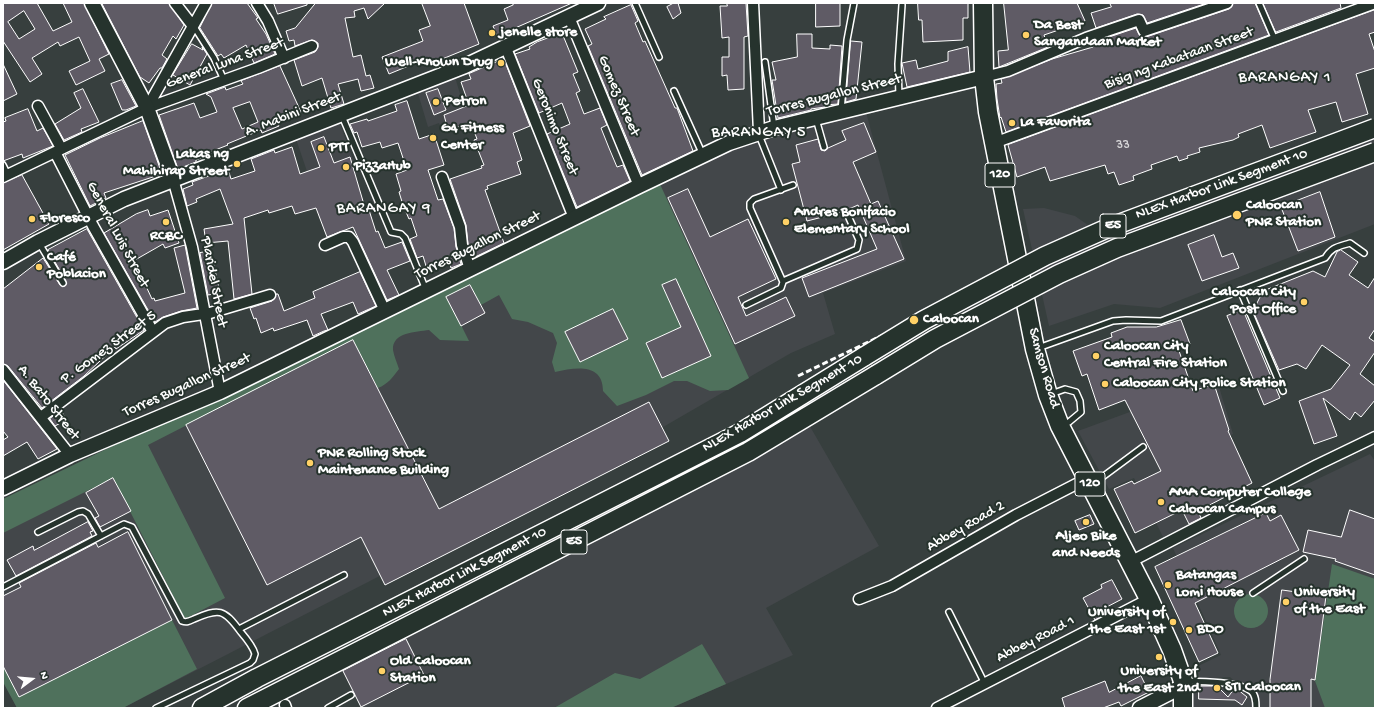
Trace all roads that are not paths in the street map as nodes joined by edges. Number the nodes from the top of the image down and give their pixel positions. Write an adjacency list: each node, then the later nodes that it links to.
1 (92, 3): 27 (street)
2 (175, 3): 15 (street)
3 (206, 3): 15 (street, General Luna Street)
4 (257, 3): 20 (street)
5 (598, 3): 14 (street, A. Mabini Street)
6 (636, 3): 19 (lane)
7 (753, 3): 33 (street)
8 (854, 3): 28 (lane)
9 (983, 3): 22 (highway, Samson Road / 120)
10 (1226, 3): 22 (street)
11 (1260, 3): 16 (lane)
12 (1375, 3): 16 (street, Bisig ng Kabataan Street)
13 (902, 5): 25 (lane)
14 (569, 17): 18 (street, A. Mabini Street); 44 (street, Gomez Street)
15 (192, 25): 23 (lane); 27 (street, General Luna Street)
16 (1275, 40): 34 (street, Bisig ng Kabataan Street)
17 (312, 46): 20 (street, General Luna Street)
18 (506, 48): 29 (street, A. Mabini Street); 47 (street, Geronimo Street)
19 (659, 57)
20 (284, 58): 23 (street, General Luna Street)
21 (765, 62): 31 (lane)
22 (984, 77): 25 (street, Torres Bugallon Street); 34 (highway, Samson Road / 120)
23 (224, 80): 27 (street, General Luna Street)
24 (674, 91): 38 (lane)
25 (899, 98): 28 (street, Torres Bugallon Street)
26 (38, 106): 36 (street, General Luis Street)
27 (147, 108): 36 (street, General Luna Street); 42 (street)
28 (841, 112): 30 (street, Torres Bugallon Street)
29 (342, 115): 42 (street, A. Mabini Street); 57 (lane)
30 (816, 118): 31 (street, Torres Bugallon Street); 35 (lane)
31 (774, 128): 33 (street, Torres Bugallon Street)
32 (1375, 128): 86 (highway, NLEX Harbor Link Segment 10 / E5, bridge)
33 (759, 132): 38 (street, Torres Bugallon Street); 45 (lane)
34 (994, 143): 63 (highway, Samson Road / 120)
35 (824, 147)
36 (58, 150): 40 (street, General Luna Street); 46 (street, General Luis Street)
37 (1375, 152): 90 (highway, NLEX Harbor Link Segment 10 / E5, bridge)
38 (703, 155): 44 (street, Torres Bugallon Street)
39 (3, 165): 40 (lane)
40 (6, 176)
41 (442, 177): 53 (street)
42 (173, 179): 46 (street, A. Mabini Street); 61 (street, Plaridel Street)
43 (793, 185): 45 (lane)
44 (640, 186): 47 (street, Torres Bugallon Street)
45 (780, 190): 54 (lane)
46 (89, 216): 49 (street, A. Mabini Street); 62 (street, General Luis Street)
47 (574, 218): 53 (street, Torres Bugallon Street)
48 (849, 218): 54 (lane)
49 (38, 242): 52 (street, A. Mabini Street); 55 (lane)
50 (325, 246): 60 (street)
51 (1364, 253): 56 (lane)
52 (3, 262)
53 (470, 269): 57 (street, Torres Bugallon Street)
54 (783, 281): 59 (lane)
55 (63, 283)
56 (1240, 290): 63 (lane); 65 (lane)
57 (426, 291): 60 (street, Torres Bugallon Street)
58 (270, 295): 61 (street, P. Gomez Street 5)
59 (746, 305)
60 (385, 311): 66 (street, Torres Bugallon Street)
61 (205, 314): 62 (street, P. Gomez Street 5); 66 (street, Plaridel Street)
62 (152, 332): 68 (street, P. Gomez Street 5)
63 (1035, 349): 67 (highway, Samson Road / 120)
64 (3, 370): 68 (street, A. Bato Street)
65 (1283, 391)
66 (220, 392): 72 (street, Torres Bugallon Street)
67 (1048, 395): 69 (highway, Samson Road / 120); 69 (lane)
68 (41, 417): 72 (street, A. Bato Street)
69 (1060, 426): 73 (highway, Samson Road / 120)
70 (1375, 437): 78 (street)
71 (1143, 447): 73 (lane)
72 (70, 455): 74 (street, Torres Bugallon Street)
73 (1089, 482): 78 (highway, Samson Road / 120); 82 (street, Abbey Road 2)
74 (3, 488)
75 (38, 532): 76 (lane)
76 (101, 536): 80 (lane); 85 (lane)
77 (1304, 559): 81 (lane)
78 (1130, 562): 83 (highway, Samson Road / 120)
79 (344, 575): 85 (lane)
80 (3, 587)
81 (1253, 593)
82 (859, 600)
83 (1149, 600): 87 (street, Abbey Road 1); 88 (highway, Samson Road / 120)
84 (949, 612): 87 (lane)
85 (239, 629): 91 (lane)
86 (257, 678): 92 (highway); 93 (highway, NLEX Harbor Link Segment 10 / E5)
87 (985, 684): 97 (street, Abbey Road 1)
88 (1183, 684): 98 (street); 99 (highway, Samson Road / 120); 100 (lane)
89 (351, 696): 96 (lane)
90 (267, 698): 94 (highway, NLEX Harbor Link Segment 10 / E5); 95 (highway)
91 (156, 708)
92 (194, 708)
93 (202, 708)
94 (247, 708)
95 (250, 708)
96 (328, 708)
97 (937, 708)
98 (1140, 708)
99 (1183, 708)
100 (1256, 708)

